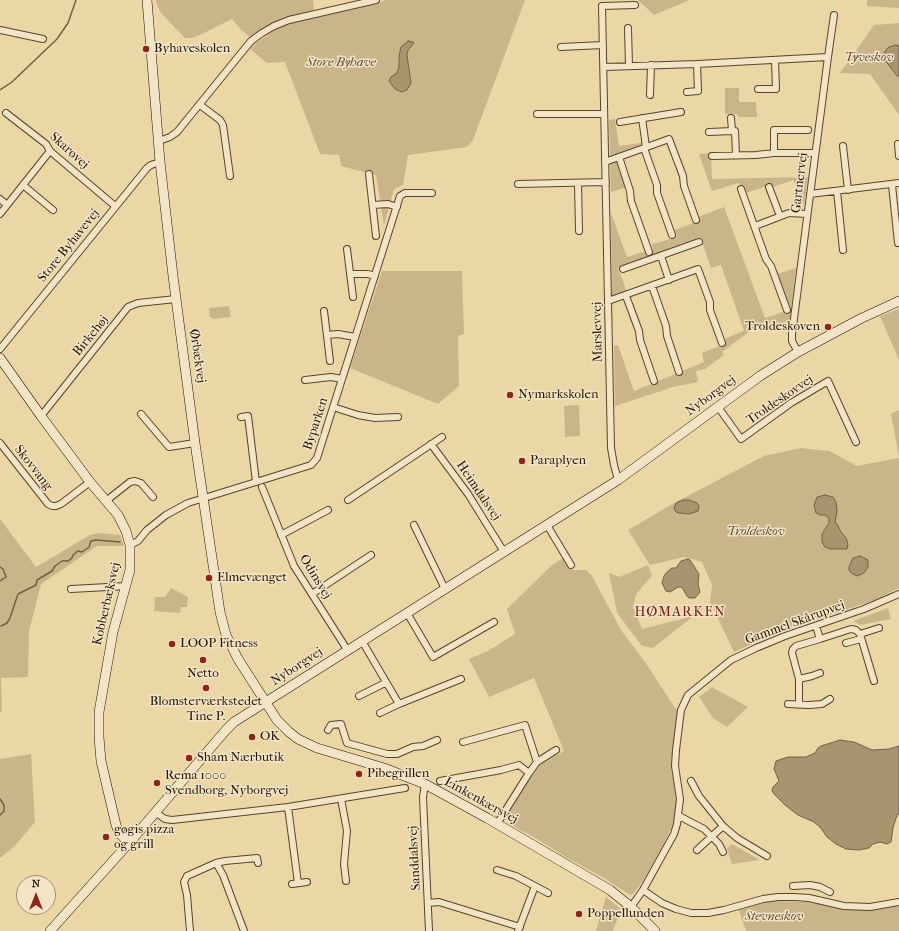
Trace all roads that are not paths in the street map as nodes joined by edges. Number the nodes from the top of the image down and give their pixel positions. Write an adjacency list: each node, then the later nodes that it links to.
1 (147, 0): 30 (street, Ørbækvej)
2 (376, 0): 19 (street)
3 (635, 5): 8 (street, Marslevvej)
4 (834, 15): 10 (street, Gartnervej)
5 (628, 28): 14 (street)
6 (0, 30): 7 (street)
7 (44, 39)
8 (603, 45): 9 (street); 15 (street, Marslevvej)
9 (561, 47)
10 (828, 57): 11 (street); 35 (street, Gartnervej)
11 (776, 60): 12 (street); 16 (street)
12 (697, 64): 13 (street); 17 (street)
13 (651, 65): 14 (street); 18 (street)
14 (629, 66): 15 (street)
15 (604, 67): 23 (street, Marslevvej)
16 (758, 89)
17 (688, 92)
18 (650, 95)
19 (200, 105): 30 (street); 44 (street)
20 (682, 112): 24 (street)
21 (6, 113): 34 (street, Skarøvej)
22 (537, 114): 23 (street)
23 (604, 114): 42 (street, Marslevvej)
24 (642, 118): 26 (street); 33 (street)
25 (732, 118): 28 (street)
26 (620, 122)
27 (808, 130): 36 (street)
28 (732, 131): 29 (street); 37 (street)
29 (709, 132)
30 (159, 141): 41 (street, Ørbækvej)
31 (898, 144): 39 (street)
32 (843, 146): 53 (street)
33 (645, 148): 40 (street); 66 (street); 69 (street)
34 (50, 151): 50 (street); 60 (street, Skarøvej)
35 (815, 152): 36 (street); 56 (street, Gartnervej)
36 (774, 153): 37 (street)
37 (736, 155): 38 (street)
38 (712, 156)
39 (899, 156)
40 (619, 157): 42 (street); 75 (street)
41 (160, 162): 60 (street, Store Byhavevej); 84 (street, Ørbækvej)
42 (605, 162): 45 (street, Marslevvej)
43 (369, 174): 59 (street)
44 (230, 176)
45 (606, 182): 46 (street); 86 (street, Marslevvej)
46 (578, 183): 48 (street); 68 (street)
47 (899, 183): 49 (street)
48 (518, 184)
49 (892, 184): 53 (street); 72 (street)
50 (23, 185): 58 (street); 62 (street)
51 (769, 187): 65 (street)
52 (741, 189): 67 (street)
53 (848, 190): 54 (street)
54 (838, 191): 56 (street); 74 (street)
55 (432, 193): 61 (street, Byparken)
56 (810, 194): 64 (street, Gartnervej)
57 (0, 199): 58 (street)
58 (7, 204): 63 (street)
59 (372, 205): 61 (street); 70 (street)
60 (115, 206): 92 (street, Store Byhavevej)
61 (397, 207): 79 (street, Byparken)
62 (53, 210)
63 (0, 214)
64 (807, 214): 65 (street); 93 (street, Gartnervej)
65 (780, 216): 67 (street)
66 (696, 220)
67 (755, 226): 87 (street)
68 (580, 231)
69 (672, 235)
70 (376, 236)
71 (699, 242): 76 (street)
72 (898, 243)
73 (347, 249): 78 (street)
74 (843, 250)
75 (649, 252)
76 (661, 256): 77 (street); 80 (street)
77 (623, 270)
78 (350, 274): 79 (street); 83 (street)
79 (375, 276): 90 (street, Byparken)
80 (669, 280): 81 (street); 91 (street)
81 (652, 286): 82 (street); 96 (street)
82 (626, 296): 86 (street); 99 (street)
83 (353, 297)
84 (176, 299): 103 (street, Birkehøj); 109 (street, Ørbækvej)
85 (899, 301): 93 (street, Nyborgvej)
86 (608, 302): 111 (street, Marslevvej)
87 (786, 310)
88 (324, 311): 89 (street)
89 (327, 335): 90 (street); 95 (street)
90 (355, 338): 97 (street, Byparken)
91 (722, 343)
92 (0, 349)
93 (798, 352): 101 (street, Nyborgvej)
94 (0, 358): 103 (street, Kobberbæksvej)
95 (330, 361)
96 (680, 372)
97 (342, 379): 98 (street, Byparken); 100 (street, Byparken)
98 (305, 380)
99 (654, 381)
100 (332, 407): 105 (street); 113 (street, Byparken)
101 (718, 407): 107 (street, Troldeskovvej); 111 (street, Nyborgvej)
102 (141, 414): 109 (street)
103 (41, 416): 112 (street, Kobberbæksvej)
104 (241, 417): 113 (street)
105 (398, 417)
106 (442, 437): 110 (street)
107 (856, 442)
108 (0, 443): 112 (street, Skovvang)
109 (195, 443): 116 (street, Ørbækvej)
110 (431, 444): 117 (street); 124 (street, Heimdalsvej)
111 (618, 480): 121 (street, Nyborgvej)
112 (90, 482): 118 (street, Kobberbæksvej)
113 (256, 482): 116 (street, Byparken)
114 (262, 487): 122 (street, Odinsvej)
115 (152, 498): 118 (street)
116 (203, 498): 123 (street, Byparken); 148 (street, Ørbækvej)
117 (348, 500)
118 (106, 501): 123 (street, Kobberbæksvej)
119 (328, 510): 122 (street)
120 (414, 525): 129 (street)
121 (547, 525): 124 (street, Nyborgvej); 126 (street)
122 (281, 535): 130 (street, Odinsvej)
123 (130, 545): 127 (street, Kobberbæksvej)
124 (504, 552): 129 (street, Nyborgvej)
125 (371, 555): 130 (street)
126 (571, 565)
127 (126, 586): 128 (street); 172 (street, Kobberbæksvej)
128 (71, 589)
129 (445, 589): 132 (street, Nyborgvej)
130 (312, 594): 140 (street, Odinsvej)
131 (899, 594): 134 (street, Gammel Skårupvej)
132 (407, 613): 133 (street); 138 (street, Nyborgvej)
133 (494, 622)
134 (816, 626): 137 (street); 168 (street, Gammel Skårupvej)
135 (879, 628): 136 (street)
136 (861, 636): 137 (street); 139 (street); 144 (street)
137 (820, 639): 143 (street)
138 (362, 641): 140 (street, Nyborgvej); 145 (street)
139 (846, 644)
140 (348, 651): 148 (street, Nyborgvej)
141 (820, 673): 143 (street)
142 (461, 679): 149 (street)
143 (798, 679): 151 (street)
144 (874, 681)
145 (385, 683): 146 (street); 149 (street)
146 (359, 696)
147 (830, 699): 151 (street)
148 (266, 702): 158 (street, Linkenkærsvej); 167 (street, Nyborgvej)
149 (399, 704): 152 (street)
150 (788, 704): 151 (street)
151 (798, 705)
152 (380, 713)
153 (328, 730): 156 (street)
154 (437, 740): 156 (street)
155 (463, 742): 159 (street)
156 (368, 749): 158 (street)
157 (556, 750): 159 (street)
158 (364, 762): 163 (street, Linkenkærsvej)
159 (537, 762): 160 (street)
160 (529, 773): 161 (street); 169 (street)
161 (440, 781)
162 (691, 781): 170 (street)
163 (425, 784): 169 (street, Linkenkærsvej); 189 (street, Sanddalsvej)
164 (405, 788): 165 (street)
165 (341, 799): 166 (street); 179 (street)
166 (288, 807): 167 (street); 180 (street)
167 (155, 812): 172 (street, Nyborgvej)
168 (679, 816): 171 (street); 184 (street, Gammel Skårupvej)
169 (497, 824): 190 (street, Linkenkærsvej)
170 (723, 826): 171 (street); 175 (street)
171 (712, 836): 173 (street); 174 (street)
172 (129, 843): 192 (street, Nyborgvej)
173 (697, 850)
174 (723, 852)
175 (767, 856)
176 (216, 863): 177 (street); 193 (street); 194 (street)
177 (258, 863)
178 (497, 870): 182 (street)
179 (346, 881)
180 (307, 882)
181 (810, 885): 183 (street); 185 (street); 187 (street)
182 (535, 886): 186 (street); 191 (street)
183 (793, 886)
184 (643, 890): 187 (street); 190 (street, Gammel Skårupvej)
185 (830, 892)
186 (548, 893)
187 (809, 898): 188 (street)
188 (899, 902)
189 (428, 903): 191 (street); 195 (street, Sanddalsvej)
190 (631, 907): 196 (street, Linkenkærsvej)
191 (519, 929)
192 (50, 931)
193 (190, 931)
194 (244, 931)
195 (429, 931)
196 (655, 931)

